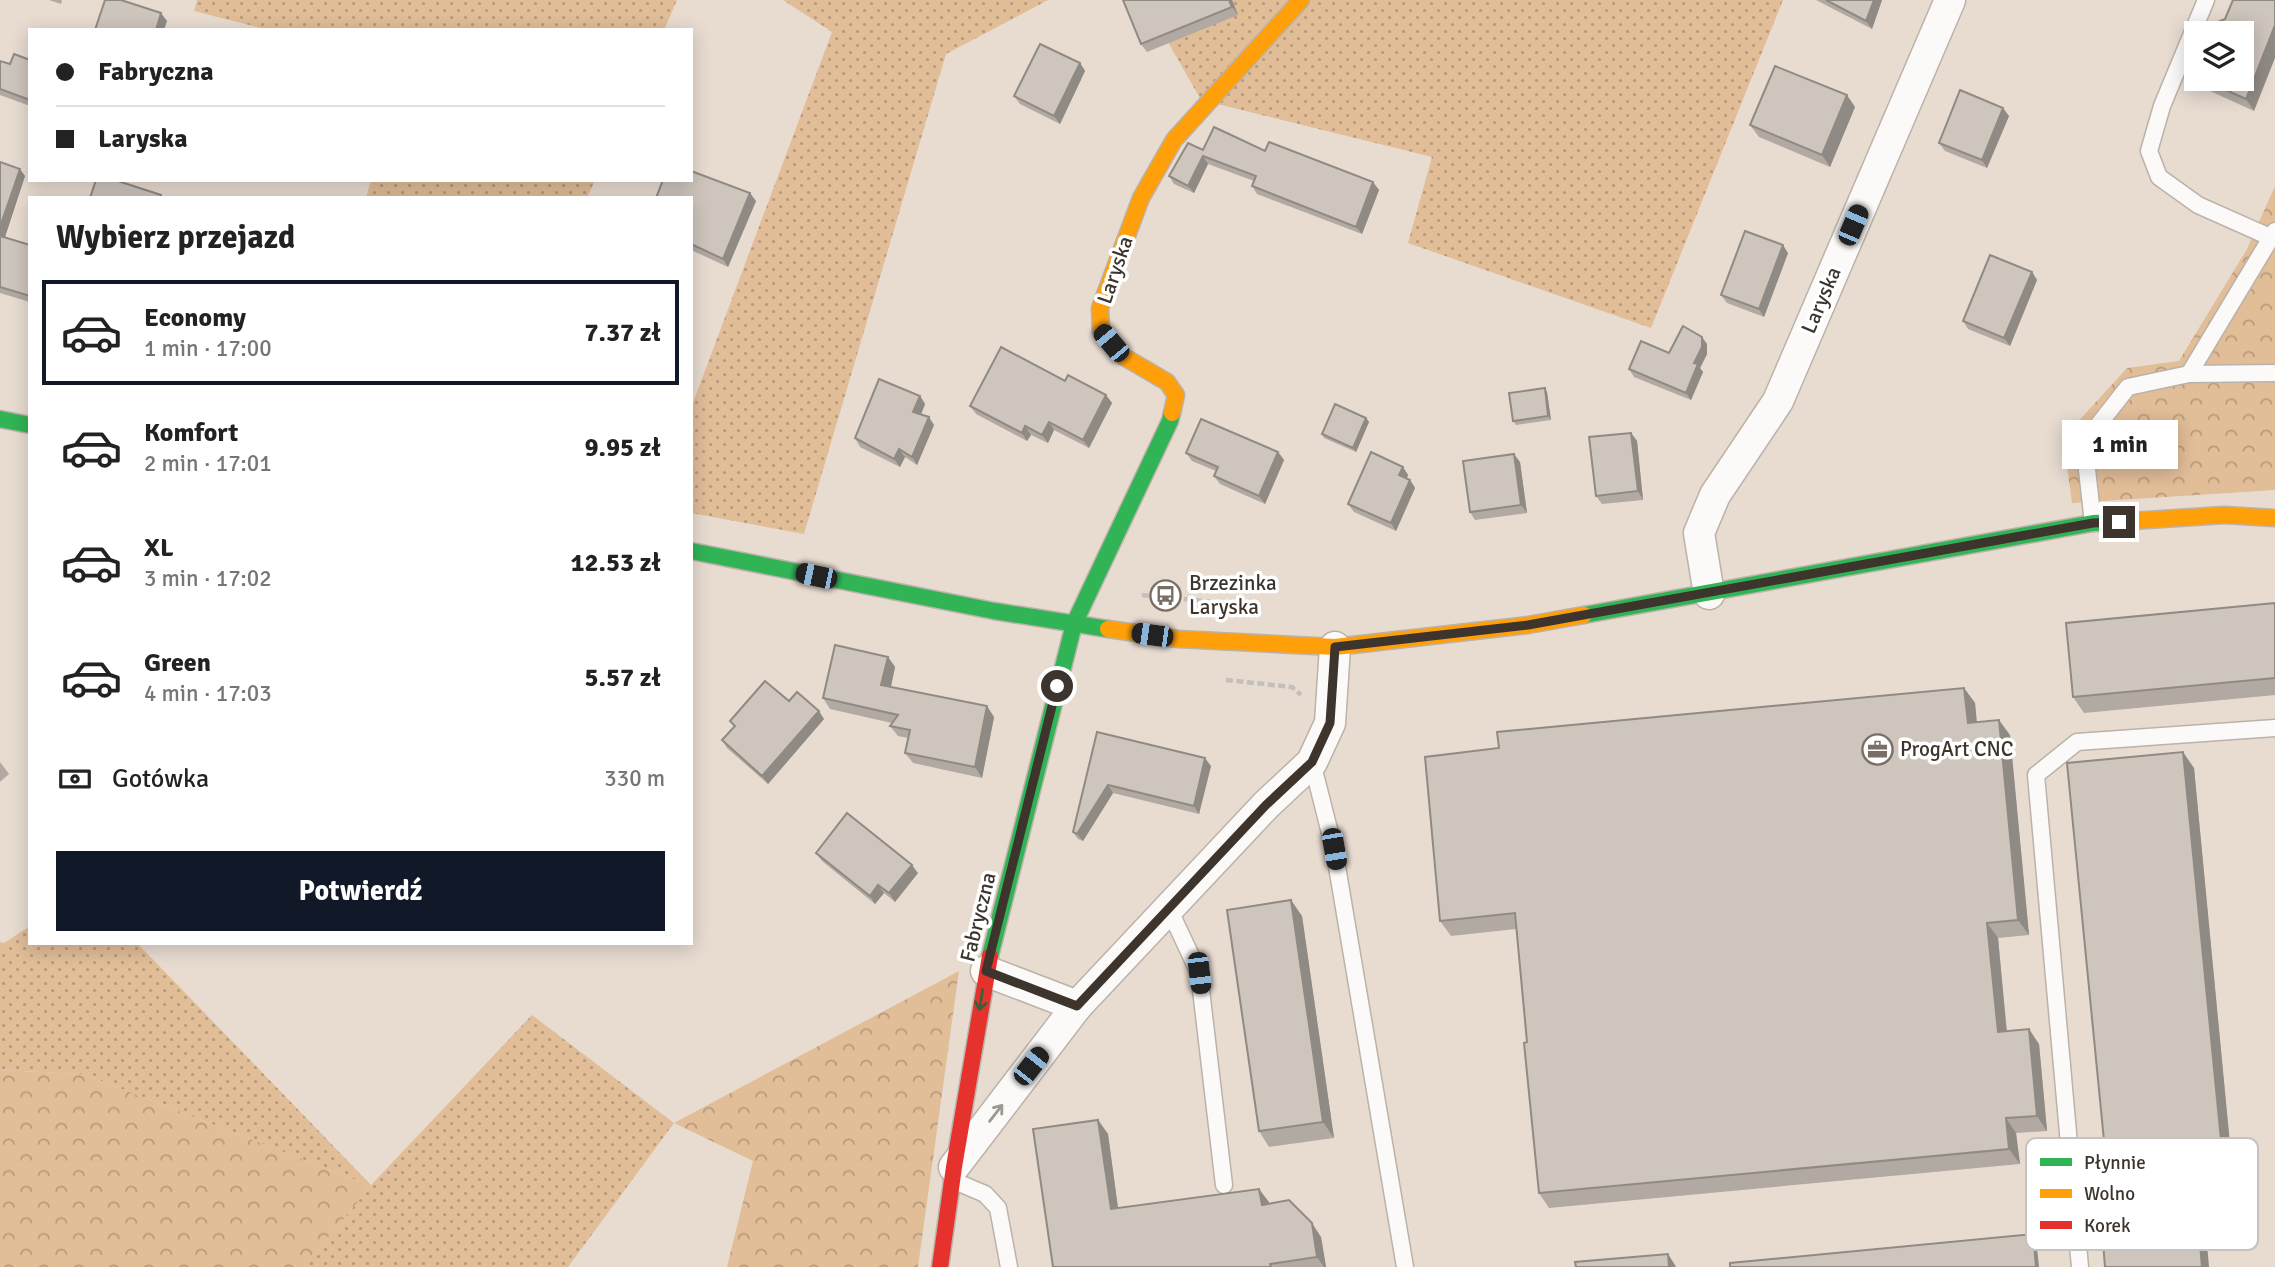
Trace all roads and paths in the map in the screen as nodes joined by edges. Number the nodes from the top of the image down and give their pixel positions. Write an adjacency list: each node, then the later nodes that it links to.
1 (1301, 0): 13 (street, Laryska)
2 (1950, 0): 12 (street, Laryska)
3 (2207, 0): 4 (lane)
4 (2273, 235): 6 (lane)
5 (2275, 373): 6 (lane)
6 (2189, 374): 10 (lane)
7 (0, 419): 8 (street)
8 (28, 425)
9 (2275, 518): 10 (street)
10 (2093, 523): 12 (street)
11 (693, 551): 13 (street)
12 (1709, 594): 14 (street)
13 (1074, 624): 14 (street); 18 (street, Fabryczna)
14 (1335, 647): 16 (street)
15 (2275, 728): 20 (lane)
16 (1312, 762): 17 (street); 25 (lane)
17 (1169, 909): 19 (street); 22 (lane)
18 (986, 971): 19 (street); 21 (street, Fabryczna, one-way to 21)
19 (1077, 1006): 21 (street, one-way to 19)
20 (2068, 1138)
21 (953, 1173): 23 (street, Fabryczna); 24 (lane)
22 (1224, 1185)
23 (940, 1267)
24 (1009, 1267)
25 (1405, 1267)

